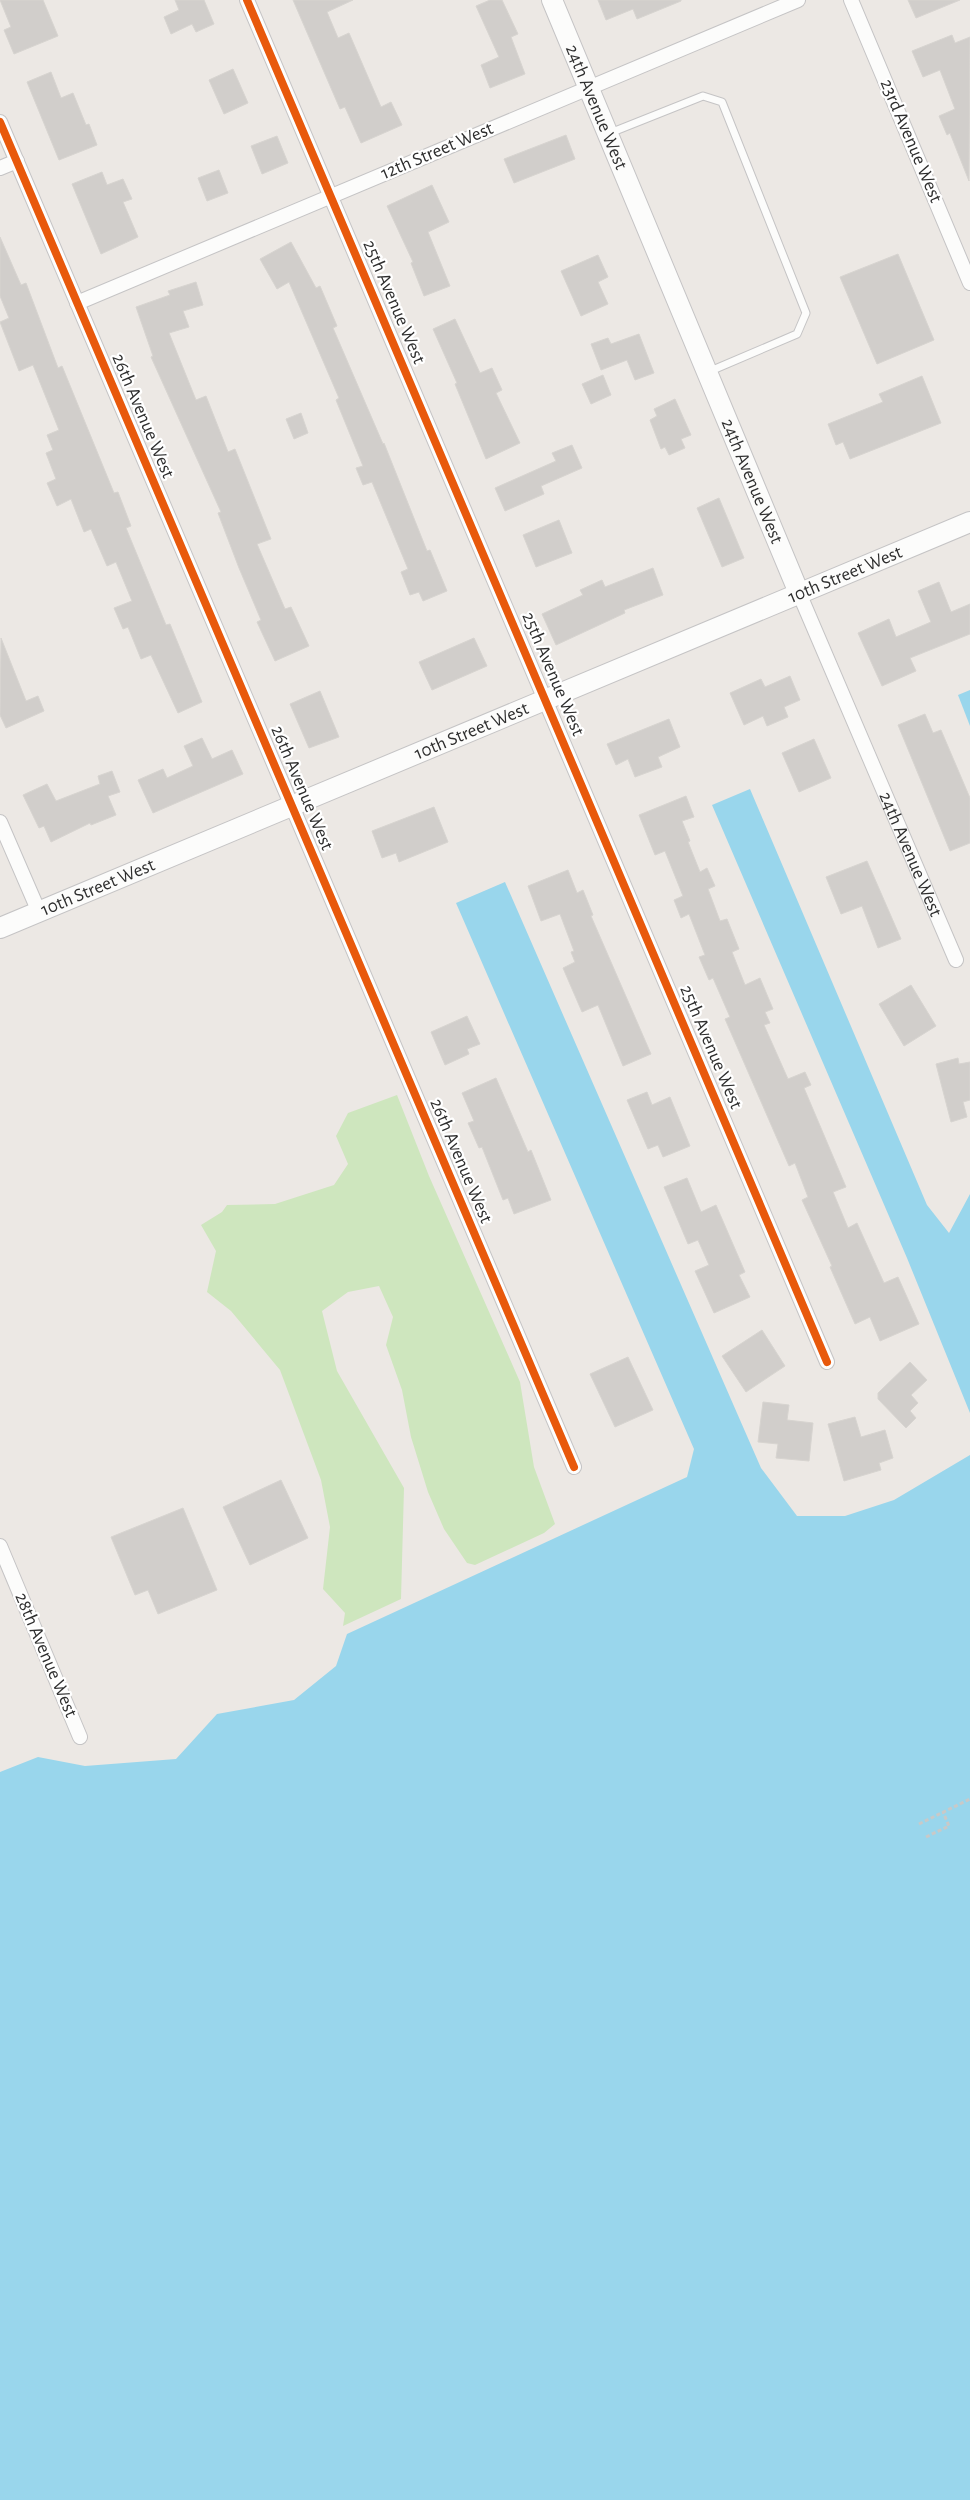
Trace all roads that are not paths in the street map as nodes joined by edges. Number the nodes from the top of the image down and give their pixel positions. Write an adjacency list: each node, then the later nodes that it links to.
1 (247, 0): 10 (street, 25th Avenue West)
2 (552, 0): 5 (street, 24th Avenue West)
3 (798, 0): 5 (street, 12th Street West)
4 (851, 0): 11 (street, 23rd Avenue West)
5 (589, 87): 7 (street, 24th Avenue West); 10 (street, 12th Street West)
6 (0, 122): 8 (street, 26th Avenue West)
7 (608, 133): 13 (street, 24th Avenue West); 13 (lane)
8 (16, 161): 9 (street); 12 (street, 26th Avenue West)
9 (0, 168)
10 (331, 196): 12 (street, 12th Street West); 16 (street, 25th Avenue West)
11 (970, 283)
12 (77, 302): 17 (street, 26th Avenue West)
13 (708, 372): 15 (street, 24th Avenue West)
14 (970, 522): 15 (street, 10th Street West)
15 (799, 593): 16 (street, 10th Street West); 21 (street, 24th Avenue West)
16 (546, 700): 17 (street, 10th Street West); 22 (street, 25th Avenue West)
17 (292, 806): 19 (street, 10th Street West); 23 (street, 26th Avenue West)
18 (0, 822): 19 (street)
19 (38, 912): 20 (street, 10th Street West)
20 (0, 928)
21 (956, 960)
22 (828, 1362)
23 (574, 1467)
24 (0, 1546): 25 (street, 28th Avenue West)
25 (80, 1736)

